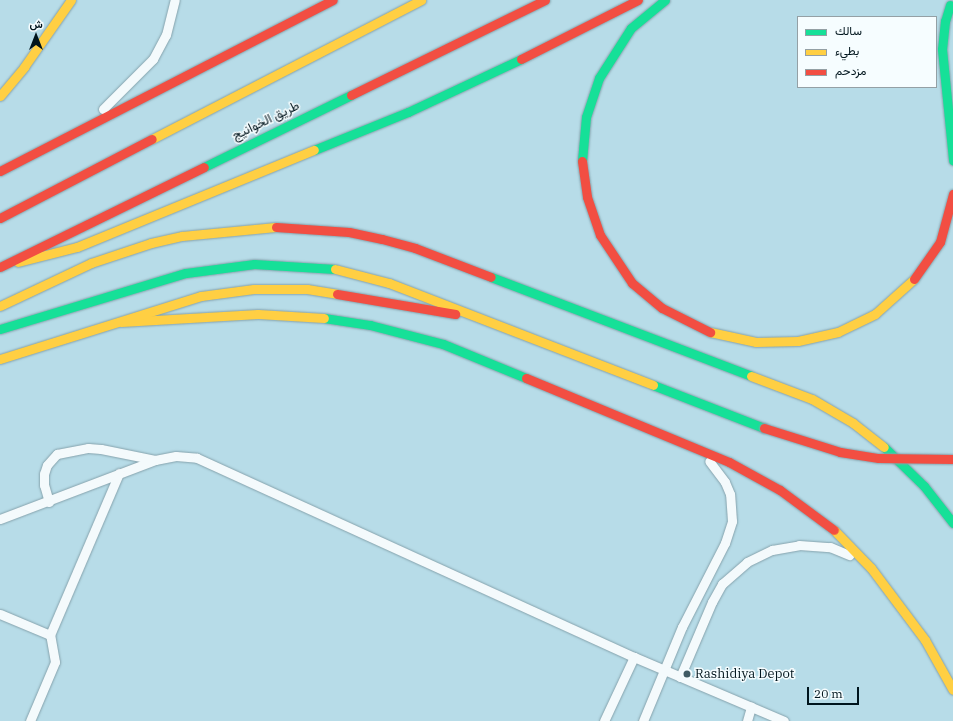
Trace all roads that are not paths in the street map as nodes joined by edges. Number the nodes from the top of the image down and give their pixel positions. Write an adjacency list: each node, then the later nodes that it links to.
1 (71, 0): 10 (main road)
2 (175, 0): 11 (lane)
3 (333, 0): 11 (main road)
4 (421, 0): 15 (main road)
5 (545, 0): 16 (main road, طريق الخوانيج)
6 (638, 0): 16 (main road)
7 (664, 0): 14 (main road)
8 (950, 2): 9 (main road); 12 (main road)
9 (953, 44)
10 (0, 96)
11 (80, 131): 13 (main road)
12 (953, 160)
13 (0, 171)
14 (953, 194)
15 (0, 218)
16 (3, 265)
17 (0, 306): 28 (main road)
18 (479, 318): 19 (main road); 20 (main road); 23 (main road, bridge)
19 (121, 322): 21 (main road); 22 (main road)
20 (0, 330)
21 (0, 359)
22 (685, 444): 29 (main road); 30 (lane)
23 (953, 459)
24 (155, 460): 25 (lane); 26 (lane); 34 (lane)
25 (118, 473): 26 (lane); 33 (lane)
26 (49, 502): 27 (lane)
27 (0, 519)
28 (953, 523)
29 (871, 568): 31 (lane); 37 (main road)
30 (698, 594): 31 (lane); 35 (lane)
31 (712, 602): 36 (lane)
32 (0, 614): 33 (lane)
33 (50, 635): 39 (lane)
34 (634, 657): 35 (lane); 40 (lane)
35 (664, 670): 36 (lane); 41 (lane)
36 (680, 677): 38 (lane)
37 (953, 690)
38 (751, 707): 42 (lane); 43 (lane)
39 (30, 721)
40 (604, 721)
41 (643, 721)
42 (747, 721)
43 (784, 721)

